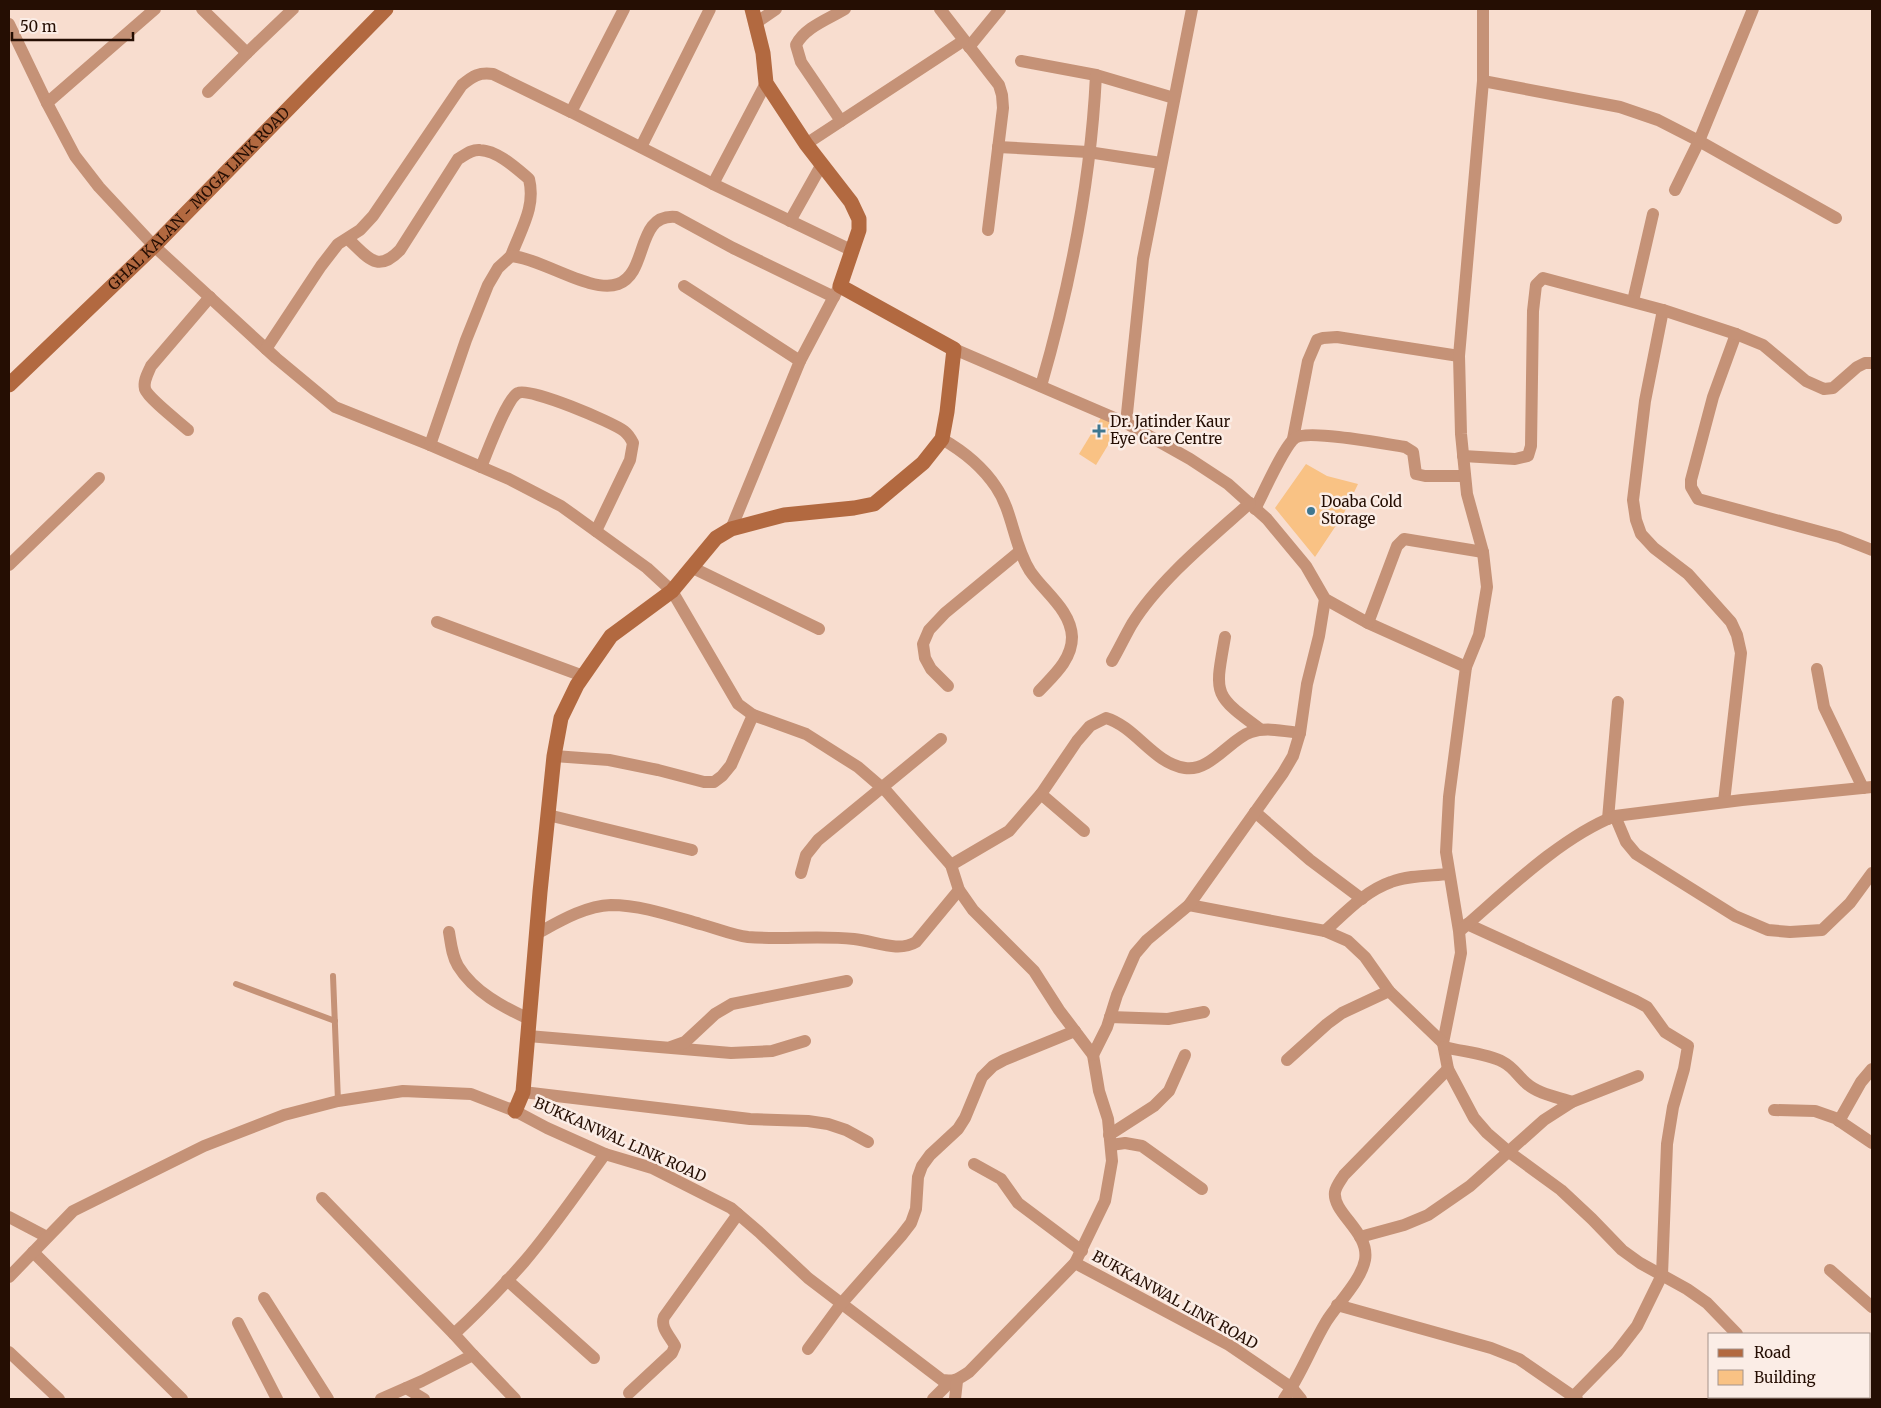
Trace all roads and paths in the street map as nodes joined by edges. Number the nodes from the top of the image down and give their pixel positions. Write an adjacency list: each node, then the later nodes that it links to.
1 (155, 9): 24 (street)
2 (202, 9): 17 (street)
3 (292, 9): 17 (street)
4 (386, 9): 41 (street, GHAL KALAN - MOGA LINK ROAD)
5 (624, 9): 25 (street)
6 (710, 9): 29 (street)
7 (776, 9): 14 (street)
8 (845, 9): 26 (street)
9 (940, 9): 16 (street)
10 (1000, 9): 16 (street)
11 (1192, 9): 23 (street)
12 (1482, 9): 20 (street)
13 (1753, 9): 27 (street)
14 (754, 16): 21 (street)
15 (9, 24): 24 (street)
16 (966, 44): 26 (street); 30 (street)
17 (247, 53): 22 (street)
18 (1021, 60): 19 (street)
19 (1096, 75): 23 (street); 31 (street)
20 (1483, 81): 27 (street); 52 (street)
21 (766, 83): 28 (street); 34 (street)
22 (208, 92)
23 (1174, 98): 32 (street)
24 (47, 104): 41 (street)
25 (571, 112): 29 (street); 40 (street)
26 (841, 121): 28 (street)
27 (1699, 141): 35 (street); 37 (street)
28 (806, 144): 33 (street)
29 (641, 147): 34 (street)
30 (998, 147): 31 (street); 39 (street)
31 (1088, 152): 32 (street); 56 (street)
32 (1161, 163): 57 (street)
33 (822, 164): 38 (street); 42 (street)
34 (713, 184): 38 (street)
35 (1675, 190)
36 (1653, 214): 47 (street)
37 (1836, 218)
38 (790, 221): 42 (street)
39 (988, 230)
40 (348, 239): 43 (street); 50 (street)
41 (154, 246): 46 (street); 55 (street, GHAL KALAN - MOGA LINK ROAD)
42 (853, 251): 45 (street)
43 (511, 256): 45 (street); 61 (street)
44 (684, 286): 53 (street)
45 (837, 292): 51 (street); 53 (street)
46 (210, 297): 50 (street); 58 (street)
47 (1633, 301): 48 (street); 62 (street)
48 (1663, 310): 49 (street); 95 (street)
49 (1736, 334): 54 (street); 69 (street)
50 (266, 349): 61 (street)
51 (954, 349): 56 (street); 59 (street)
52 (1459, 356): 60 (street); 62 (street)
53 (800, 361): 67 (street)
54 (1872, 363)
55 (9, 385)
56 (1041, 386): 57 (street)
57 (1126, 422): 66 (street)
58 (188, 430)
59 (942, 439): 67 (street); 70 (street)
60 (1293, 439): 64 (street); 66 (street)
61 (430, 445): 63 (street)
62 (1463, 456): 64 (street)
63 (481, 467): 68 (street); 68 (street)
64 (1465, 476): 71 (street)
65 (99, 478): 72 (street)
66 (1252, 506): 75 (street); 80 (street)
67 (731, 529): 73 (street)
68 (596, 531): 74 (street)
69 (1872, 550)
70 (1020, 551): 84 (street); 85 (street)
71 (1483, 552): 77 (street); 81 (street)
72 (9, 566)
73 (691, 567): 74 (street); 78 (street)
74 (672, 591): 83 (street); 87 (street)
75 (1326, 599): 77 (street); 89 (street)
76 (437, 622): 83 (street)
77 (1368, 623): 81 (street)
78 (819, 628)
79 (1224, 637): 88 (street)
80 (1112, 661)
81 (1466, 667): 104 (street)
82 (1817, 670): 93 (street)
83 (583, 676): 91 (street)
84 (948, 686)
85 (1039, 691)
86 (1618, 702): 98 (street)
87 (753, 715): 91 (street); 92 (street)
88 (1260, 729): 89 (street); 94 (street)
89 (1300, 733): 96 (street)
90 (942, 739): 92 (street)
91 (554, 756): 97 (street)
92 (882, 787): 101 (street); 102 (street)
93 (1868, 788): 95 (street)
94 (1041, 794): 99 (street); 101 (street)
95 (1724, 802): 98 (street)
96 (1255, 812): 106 (street); 107 (street)
97 (548, 815): 100 (street); 111 (street)
98 (1611, 818): 103 (street); 108 (street)
99 (1084, 831)
100 (692, 850)
101 (951, 865): 105 (street)
102 (801, 873)
103 (1872, 873)
104 (1450, 874): 106 (street); 108 (street)
105 (959, 890): 111 (street); 120 (street)
106 (1362, 899): 109 (street)
107 (1189, 906): 109 (street); 117 (street)
108 (1463, 928): 123 (street); 153 (street)
109 (1325, 931): 115 (street)
110 (449, 932): 118 (street)
111 (538, 933): 118 (street)
112 (332, 976): 119 (lane)
113 (847, 981): 124 (street)
114 (236, 984): 119 (lane)
115 (1389, 991): 123 (street); 127 (street)
116 (1204, 1012): 117 (street)
117 (1110, 1017): 125 (street)
118 (529, 1019): 121 (street)
119 (334, 1021): 132 (lane)
120 (1075, 1031): 125 (street); 157 (street)
121 (528, 1036): 124 (street); 131 (street)
122 (805, 1040): 124 (street)
123 (1444, 1045): 128 (street); 133 (street)
124 (668, 1048)
125 (1092, 1055): 137 (street)
126 (1185, 1055): 137 (street)
127 (1287, 1060)
128 (1448, 1069): 140 (street); 148 (street)
129 (1872, 1069): 136 (street)
130 (1638, 1076): 133 (street)
131 (523, 1092): 135 (street); 138 (street)
132 (338, 1101): 135 (street, BUKKANWAL LINK ROAD); 147 (street, BUKKANWAL LINK ROAD)
133 (1572, 1102): 140 (street)
134 (1774, 1110): 136 (street)
135 (515, 1111): 141 (street, BUKKANWAL LINK ROAD)
136 (1839, 1121): 139 (street)
137 (1110, 1140): 143 (street); 149 (street)
138 (868, 1142)
139 (1872, 1142)
140 (1509, 1152): 148 (street); 153 (street)
141 (605, 1154): 145 (street, BUKKANWAL LINK ROAD); 155 (street)
142 (974, 1164): 149 (street)
143 (1202, 1189)
144 (322, 1198): 162 (street)
145 (738, 1214): 157 (street, BUKKANWAL LINK ROAD); 170 (street)
146 (9, 1217): 147 (street)
147 (47, 1237): 150 (street, BUKKANWAL LINK ROAD)
148 (1360, 1237): 158 (street)
149 (1082, 1251): 151 (street)
150 (33, 1252): 154 (street, BUKKANWAL LINK ROAD); 173 (street)
151 (1075, 1262): 167 (street, BUKKANWAL LINK ROAD); 169 (street, BUKKANWAL LINK ROAD)
152 (1830, 1270): 159 (street)
153 (1662, 1275): 161 (street); 171 (street)
154 (9, 1277)
155 (507, 1280): 162 (street); 166 (street)
156 (264, 1298): 175 (street)
157 (841, 1304): 163 (street); 167 (street, BUKKANWAL LINK ROAD)
158 (1337, 1304): 169 (street); 171 (street)
159 (1872, 1307)
160 (238, 1323): 174 (street)
161 (1736, 1333)
162 (454, 1334): 165 (street)
163 (808, 1348)
164 (9, 1352): 172 (street)
165 (473, 1355): 168 (street); 178 (street)
166 (594, 1358)
167 (953, 1381): 179 (street); 180 (street)
168 (406, 1388): 176 (street); 177 (street)
169 (1292, 1388): 181 (street); 182 (street, BUKKANWAL LINK ROAD)
170 (629, 1393)
171 (1575, 1398)
172 (59, 1399)
173 (182, 1399)
174 (277, 1399)
175 (328, 1399)
176 (381, 1399)
177 (424, 1399)
178 (515, 1399)
179 (933, 1399)
180 (954, 1399)
181 (1284, 1399)
182 (1301, 1399)

